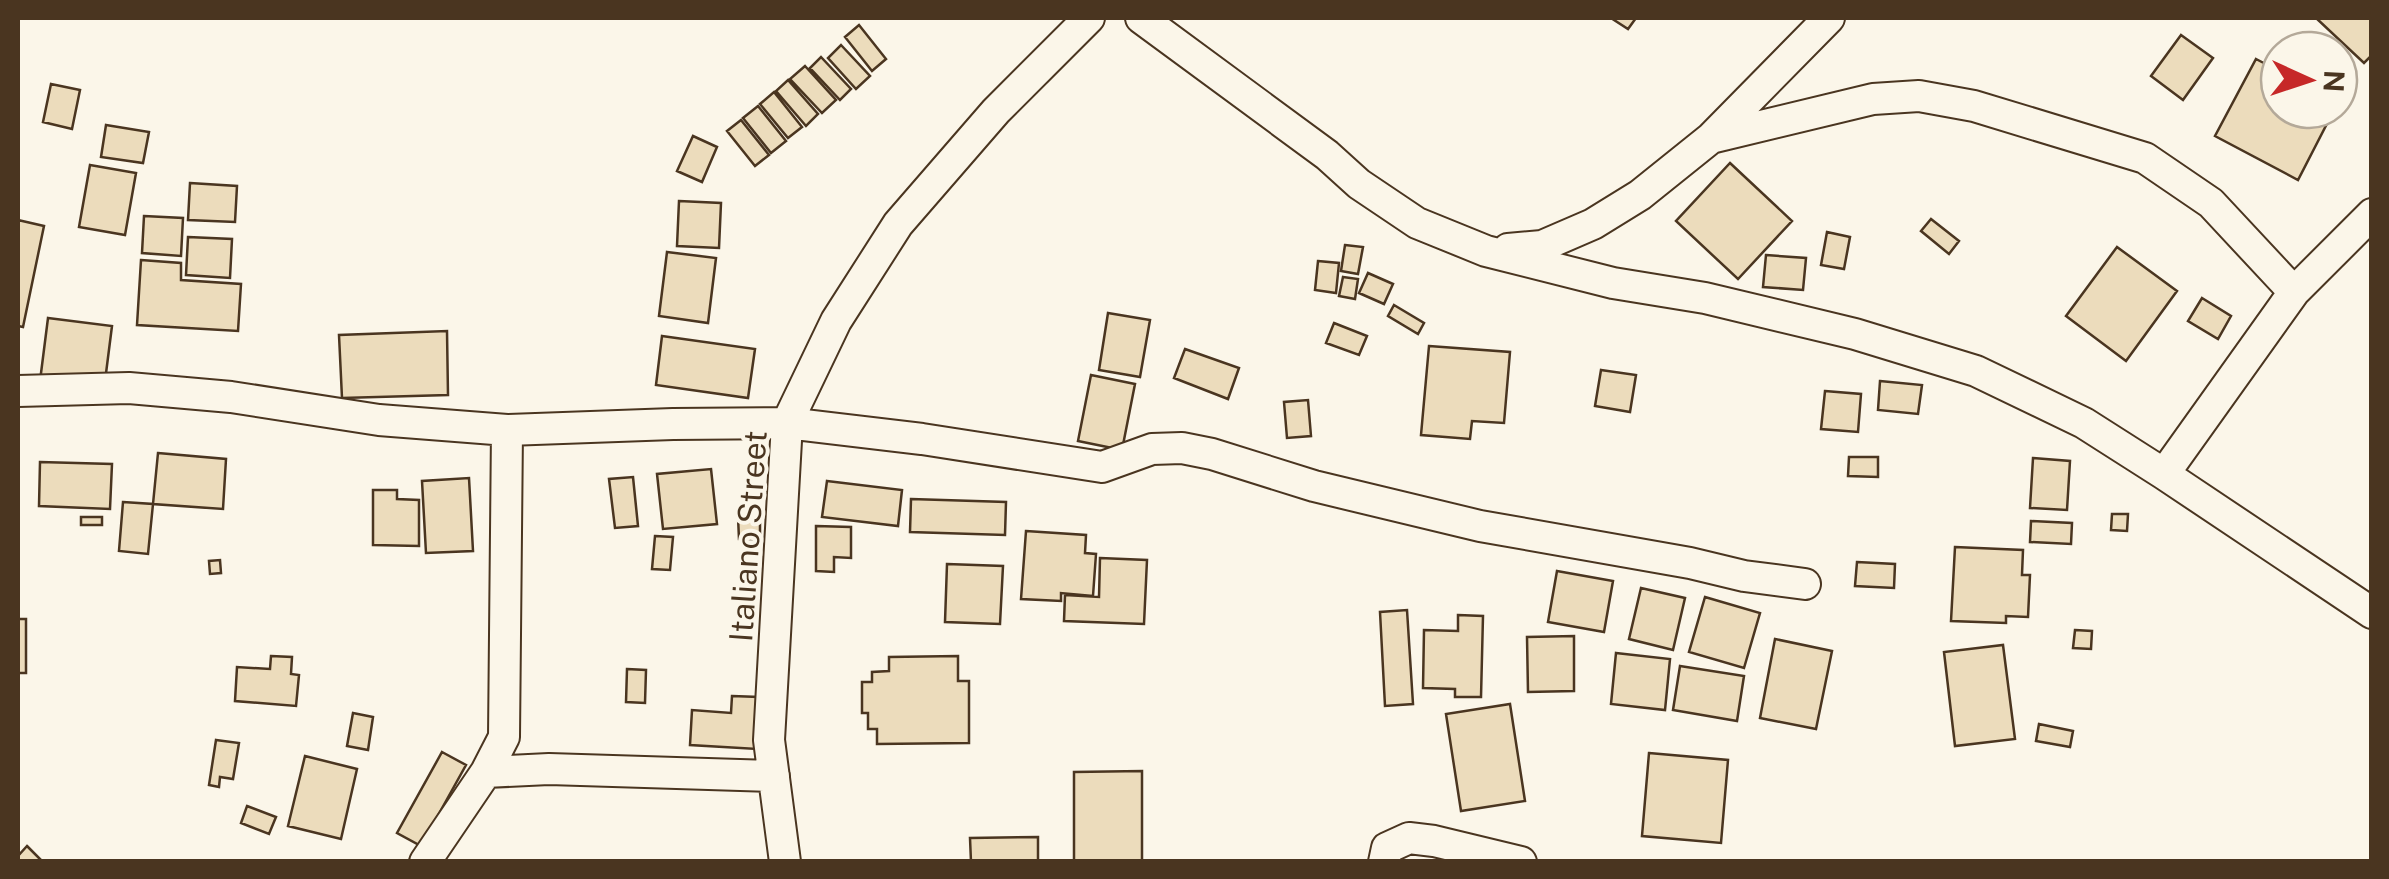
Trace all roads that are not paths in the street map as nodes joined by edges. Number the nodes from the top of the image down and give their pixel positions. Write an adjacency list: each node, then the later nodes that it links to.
1 (1089, 18): 9 (street, Italiano Street)
2 (1829, 18): 4 (street)
3 (1147, 20): 6 (street)
4 (1711, 138): 6 (street); 7 (street)
5 (2372, 214): 7 (street)
6 (1486, 251): 11 (street)
7 (2294, 292): 11 (street)
8 (18, 391): 10 (street)
9 (787, 423): 10 (street); 12 (street); 15 (street, Italiano Street)
10 (507, 430): 14 (street)
11 (2164, 474): 13 (street)
12 (1805, 584)
13 (2372, 613)
14 (486, 772): 15 (street); 16 (street)
15 (774, 776): 17 (street, Italiano Street)
16 (424, 862)
17 (786, 862)
18 (1384, 862): 19 (street)
19 (1522, 862)

